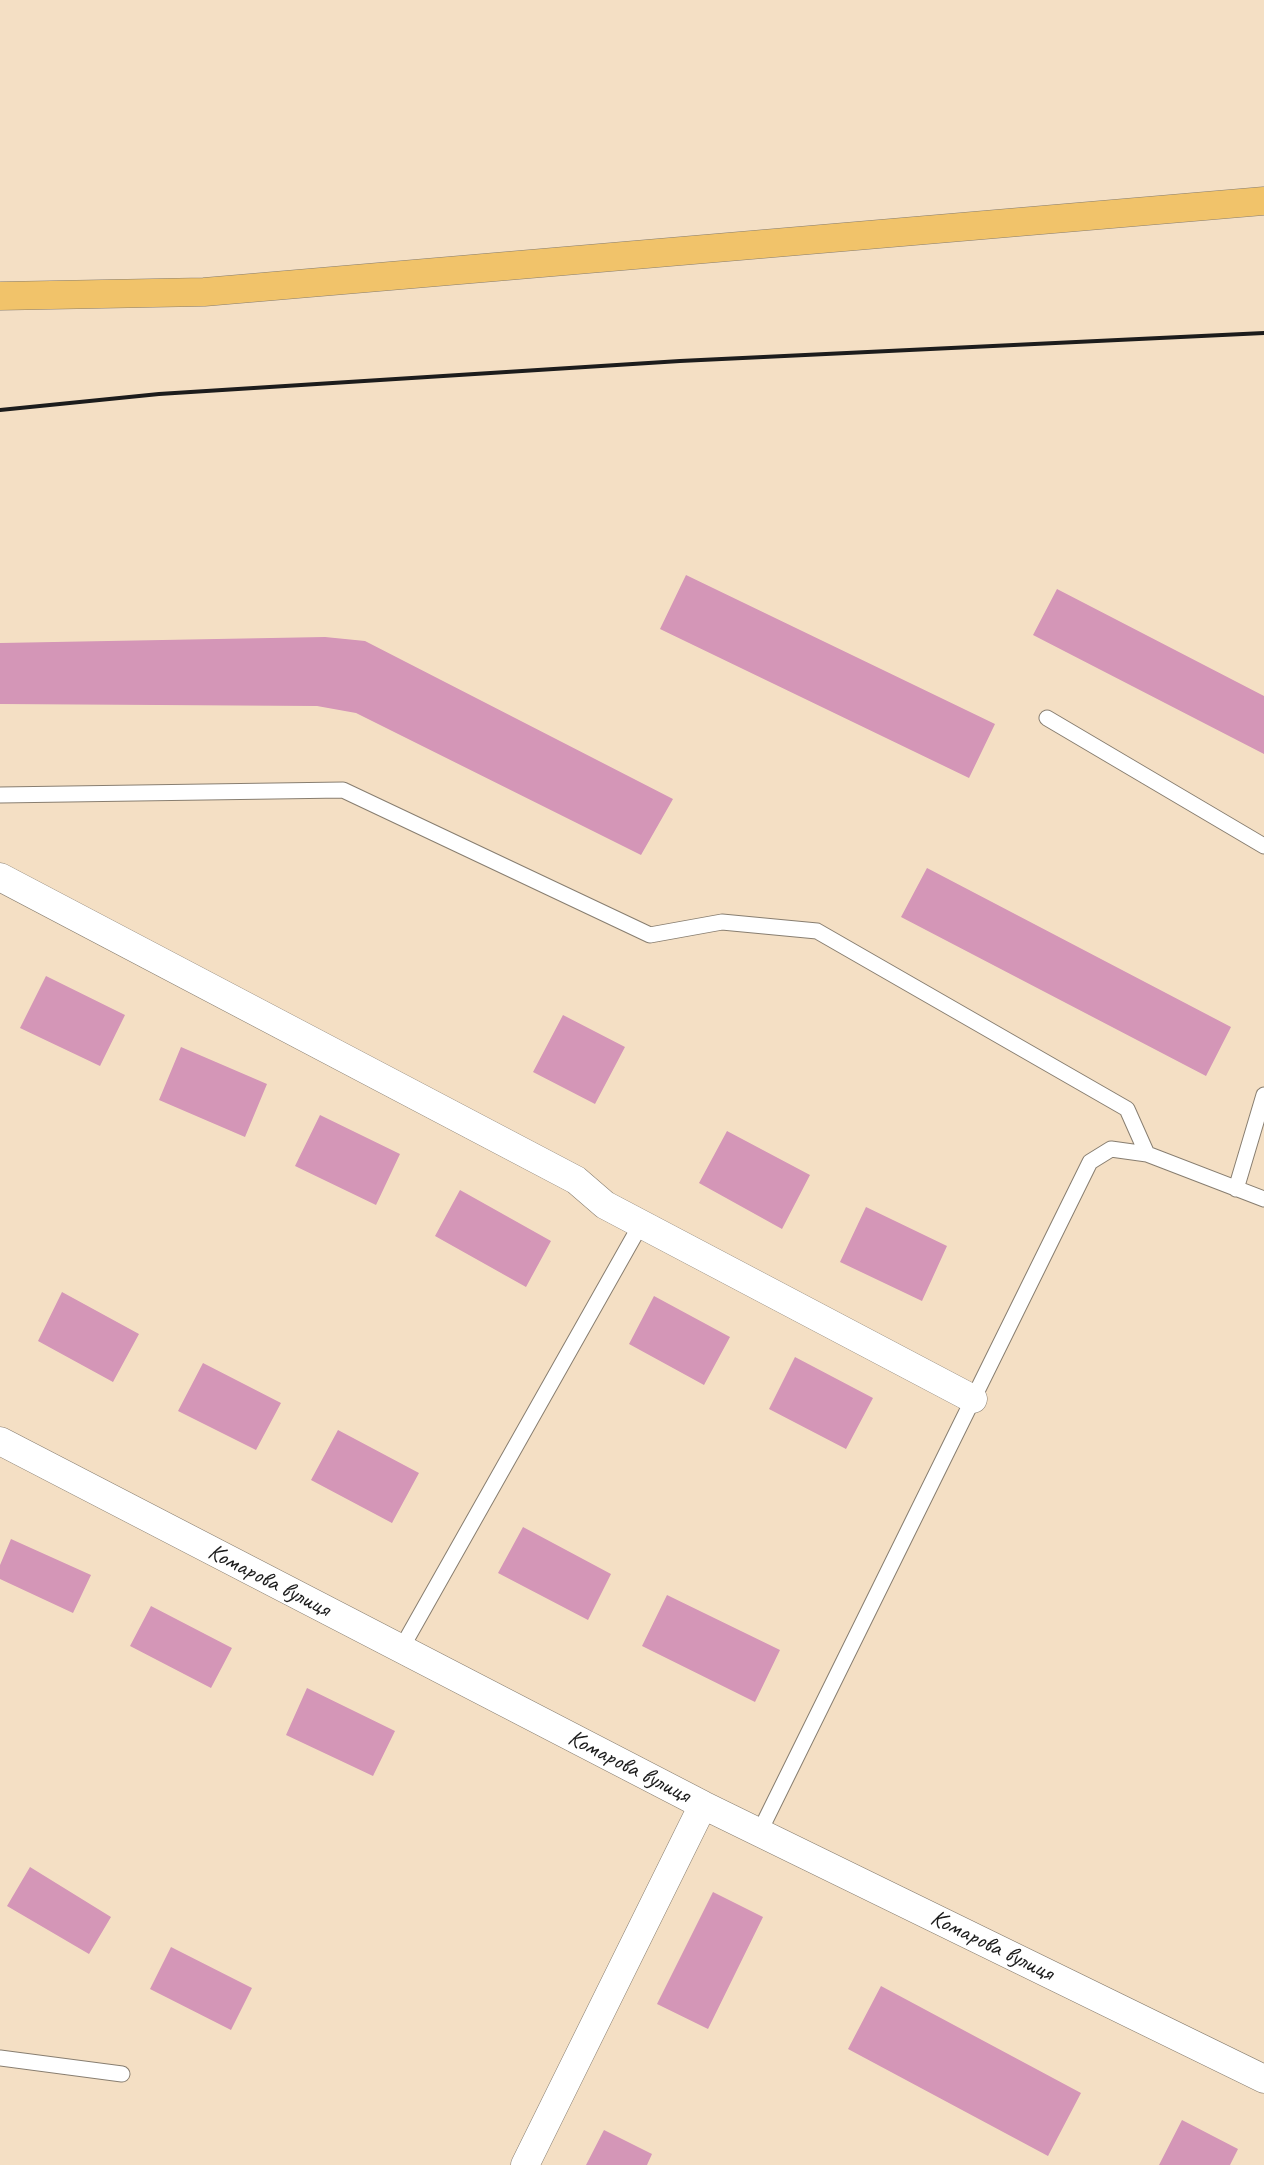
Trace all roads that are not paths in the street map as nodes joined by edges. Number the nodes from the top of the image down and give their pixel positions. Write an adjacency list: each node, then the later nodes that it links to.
1 (1264, 201): 2 (main road)
2 (0, 296)
3 (1047, 718): 5 (lane)
4 (0, 795): 8 (lane)
5 (1264, 846)
6 (0, 876): 11 (street)
7 (1264, 1095): 9 (lane)
8 (1147, 1154): 9 (lane); 12 (lane)
9 (1236, 1189): 10 (lane)
10 (1264, 1199)
11 (641, 1224): 12 (street); 14 (lane)
12 (973, 1399): 16 (lane)
13 (0, 1441): 14 (street, Комарова вулиця)
14 (401, 1649): 15 (street, Комарова вулиця)
15 (702, 1805): 16 (street, Комарова вулиця); 20 (street)
16 (759, 1832): 19 (street, Комарова вулиця)
17 (0, 2058): 18 (lane)
18 (122, 2074)
19 (1264, 2079)
20 (525, 2165)

